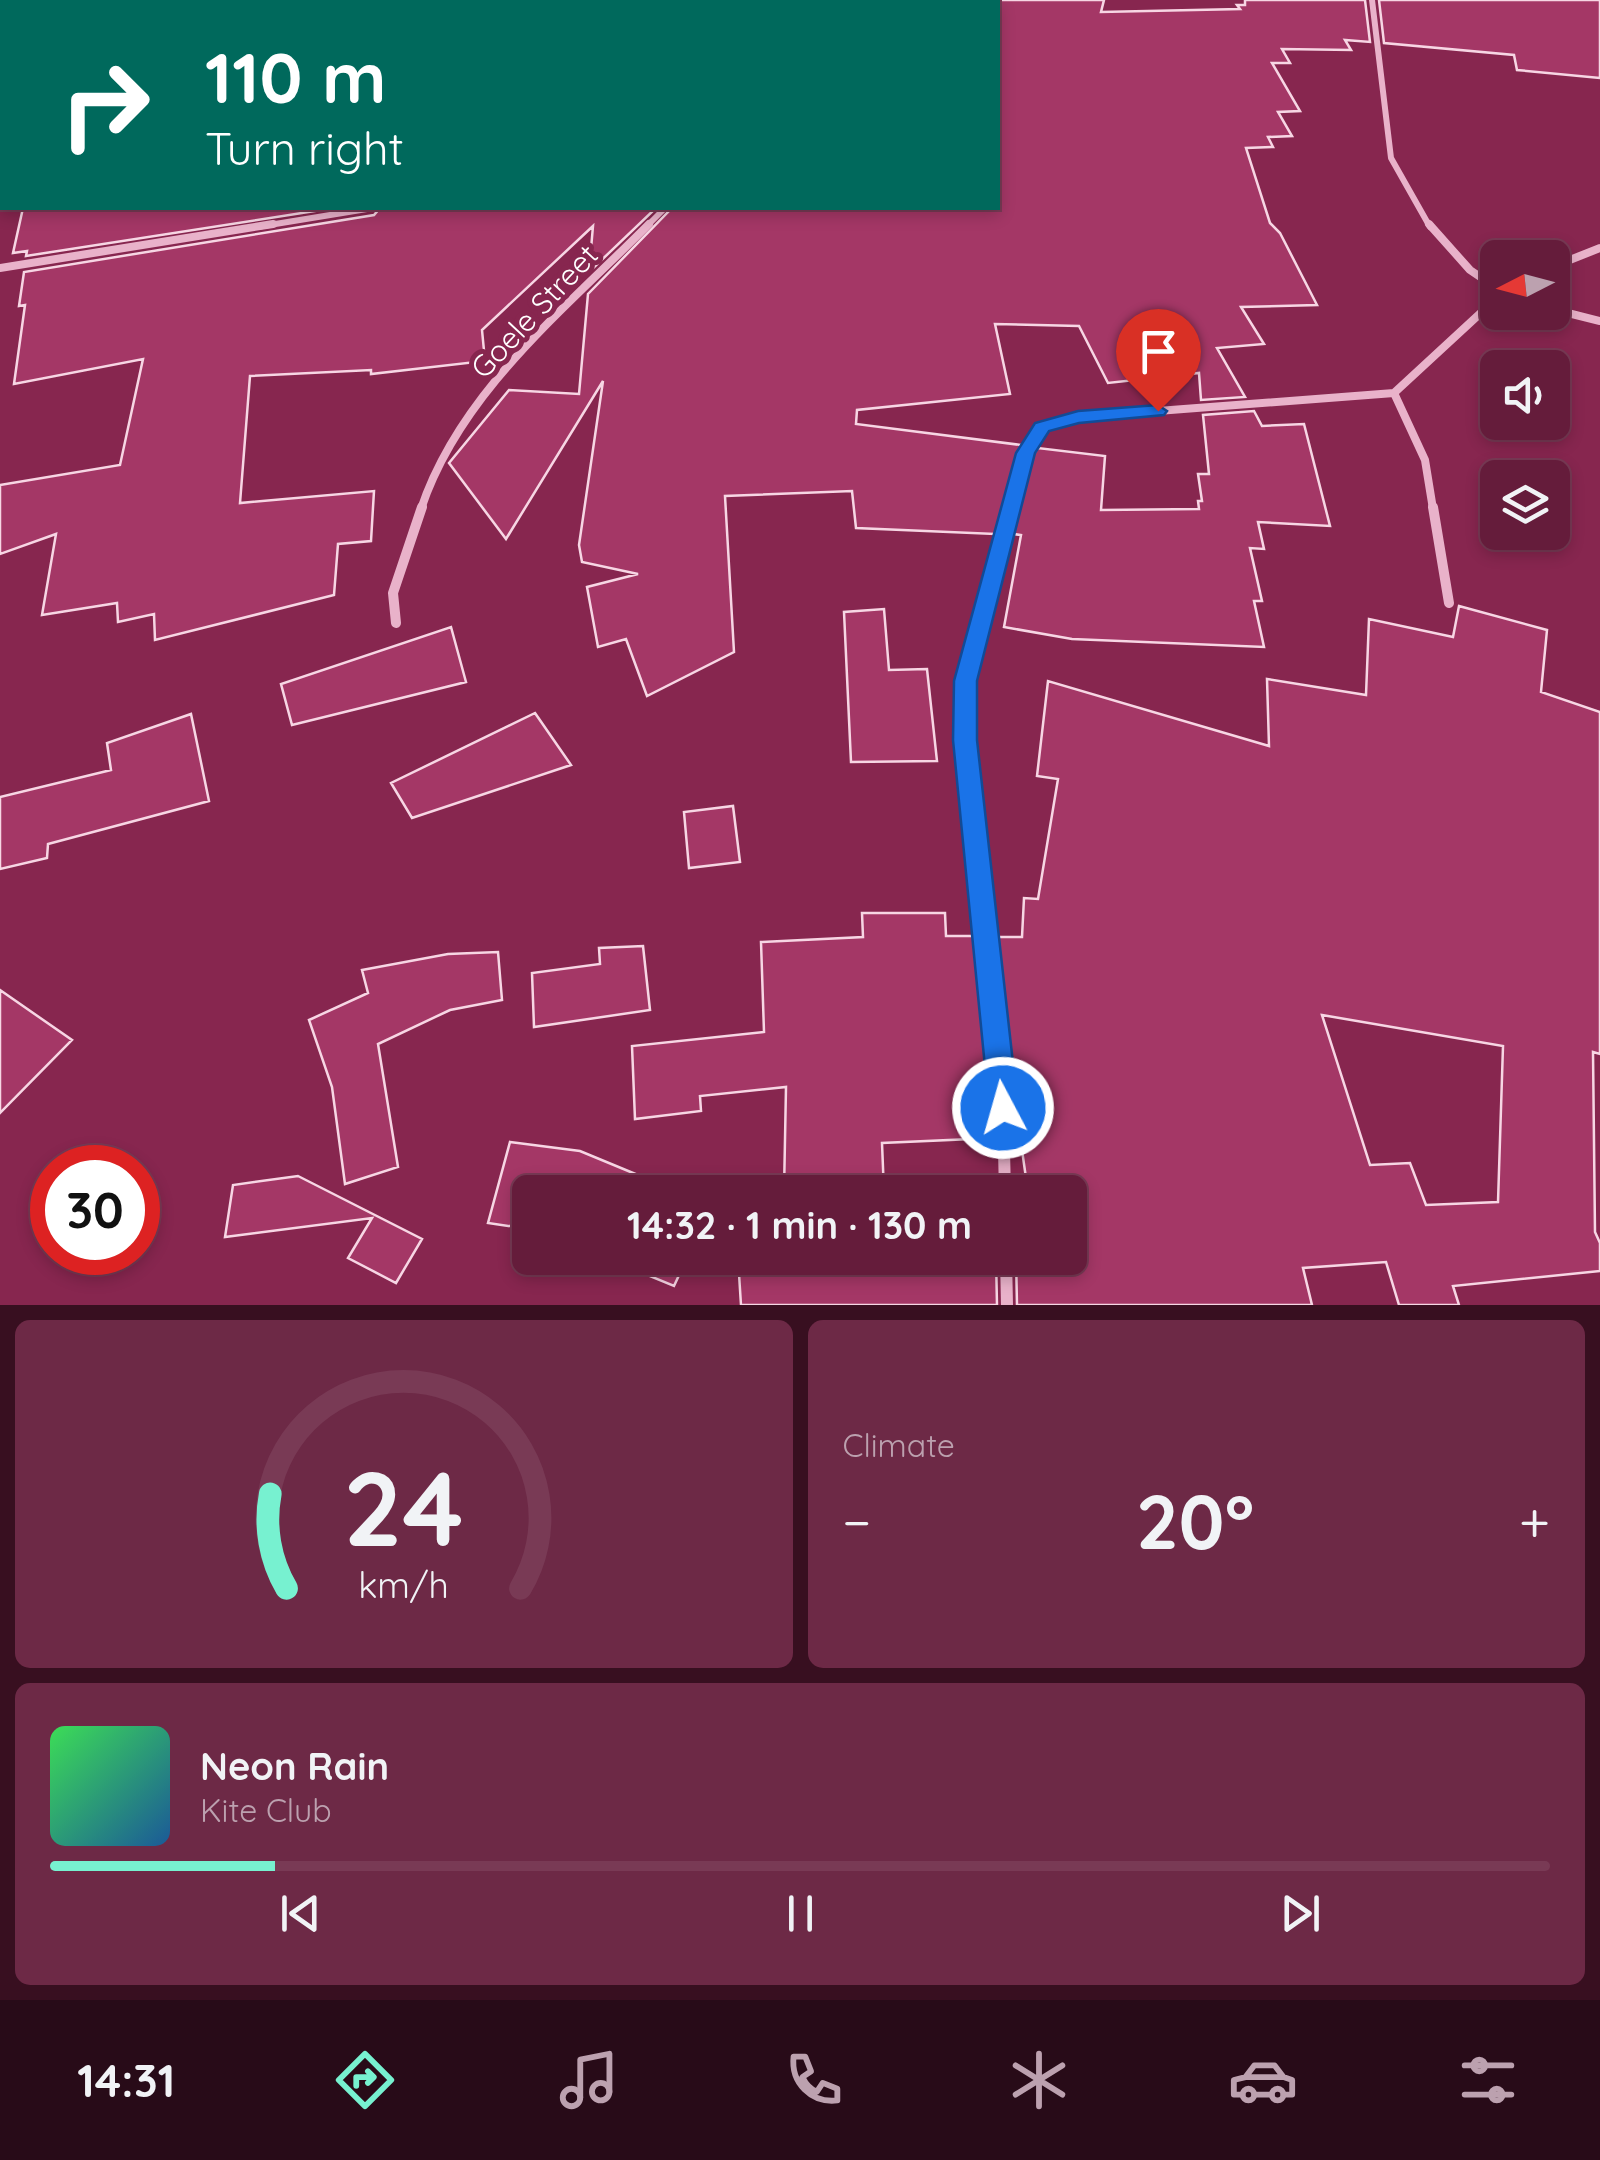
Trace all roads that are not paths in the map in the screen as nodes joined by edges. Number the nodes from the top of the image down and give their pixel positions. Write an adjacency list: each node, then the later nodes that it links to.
1 (1372, 0): 7 (street)
2 (361, 210): 6 (street)
3 (663, 210): 13 (street, Goele Street)
4 (1600, 248): 5 (street)
5 (1570, 260)
6 (0, 268)
7 (1480, 277)
8 (1480, 314): 11 (street)
9 (1570, 314): 10 (street)
10 (1600, 321)
11 (1394, 393): 12 (street); 14 (street)
12 (1449, 603)
13 (396, 623)
14 (1005, 1175)
15 (1006, 1275): 16 (street)
16 (1007, 1305)

